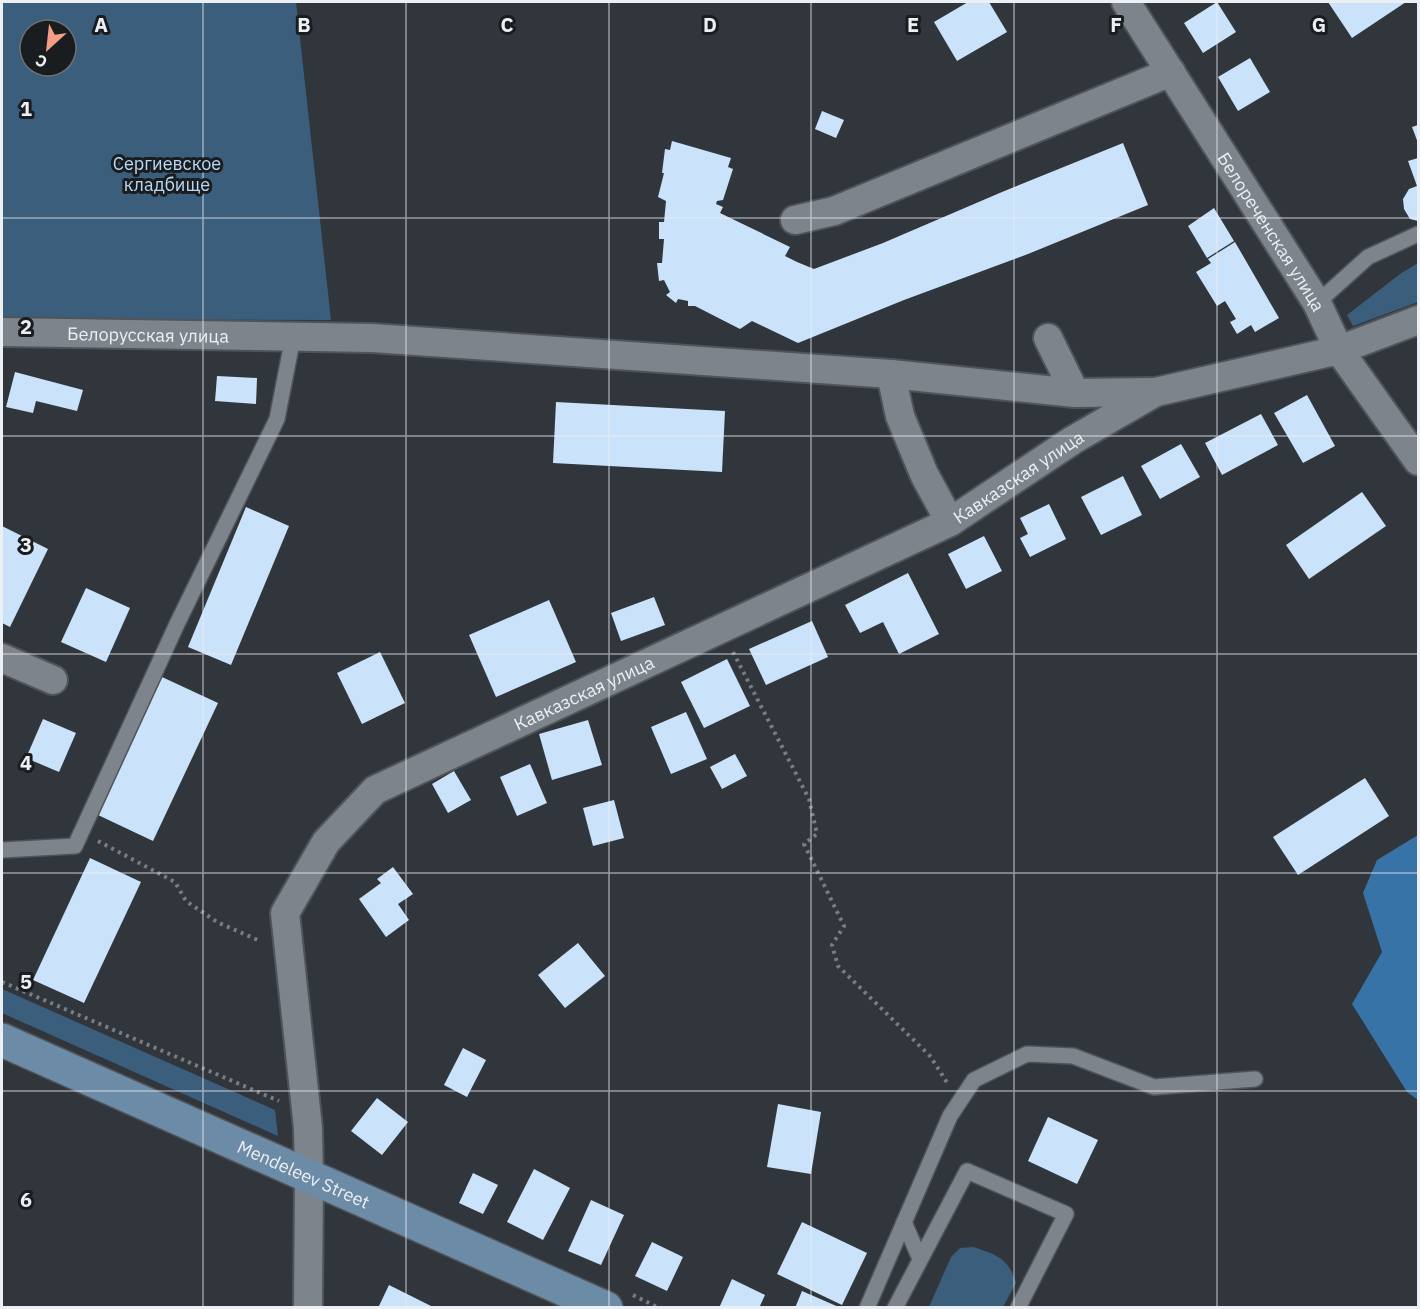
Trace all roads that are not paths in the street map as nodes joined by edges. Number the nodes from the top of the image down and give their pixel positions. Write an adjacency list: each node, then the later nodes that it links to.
1 (1126, 2): 2 (street, Белореченская улица)
2 (1171, 72): 3 (street); 5 (street, Белореченская улица)
3 (795, 220)
4 (1419, 234): 5 (lane)
5 (1317, 303): 10 (street, Белореченская улица)
6 (1419, 320): 10 (street, Кавказская улица)
7 (2, 332): 8 (street, Белорусская улица)
8 (294, 337): 11 (street, Кавказская улица); 18 (lane)
9 (1048, 338): 13 (street)
10 (1339, 350): 12 (street, Кавказская улица); 14 (street, Белореченская улица)
11 (891, 374): 13 (street, Кавказская улица); 15 (street)
12 (1156, 392): 13 (street, Кавказская улица); 15 (street, Кавказская улица)
13 (1075, 393)
14 (1419, 461)
15 (950, 522): 21 (street, Кавказская улица)
16 (2, 658): 17 (street)
17 (53, 680)
18 (2, 850)
19 (2, 1040): 21 (main road, Mendeleev Street)
20 (1255, 1079): 22 (lane)
21 (309, 1176): 24 (street, Кавказская улица); 25 (main road, Mendeleev Street)
22 (904, 1222): 23 (lane); 26 (lane)
23 (921, 1259): 27 (lane); 28 (lane)
24 (308, 1308)
25 (606, 1308)
26 (867, 1308)
27 (895, 1308)
28 (1018, 1308)

